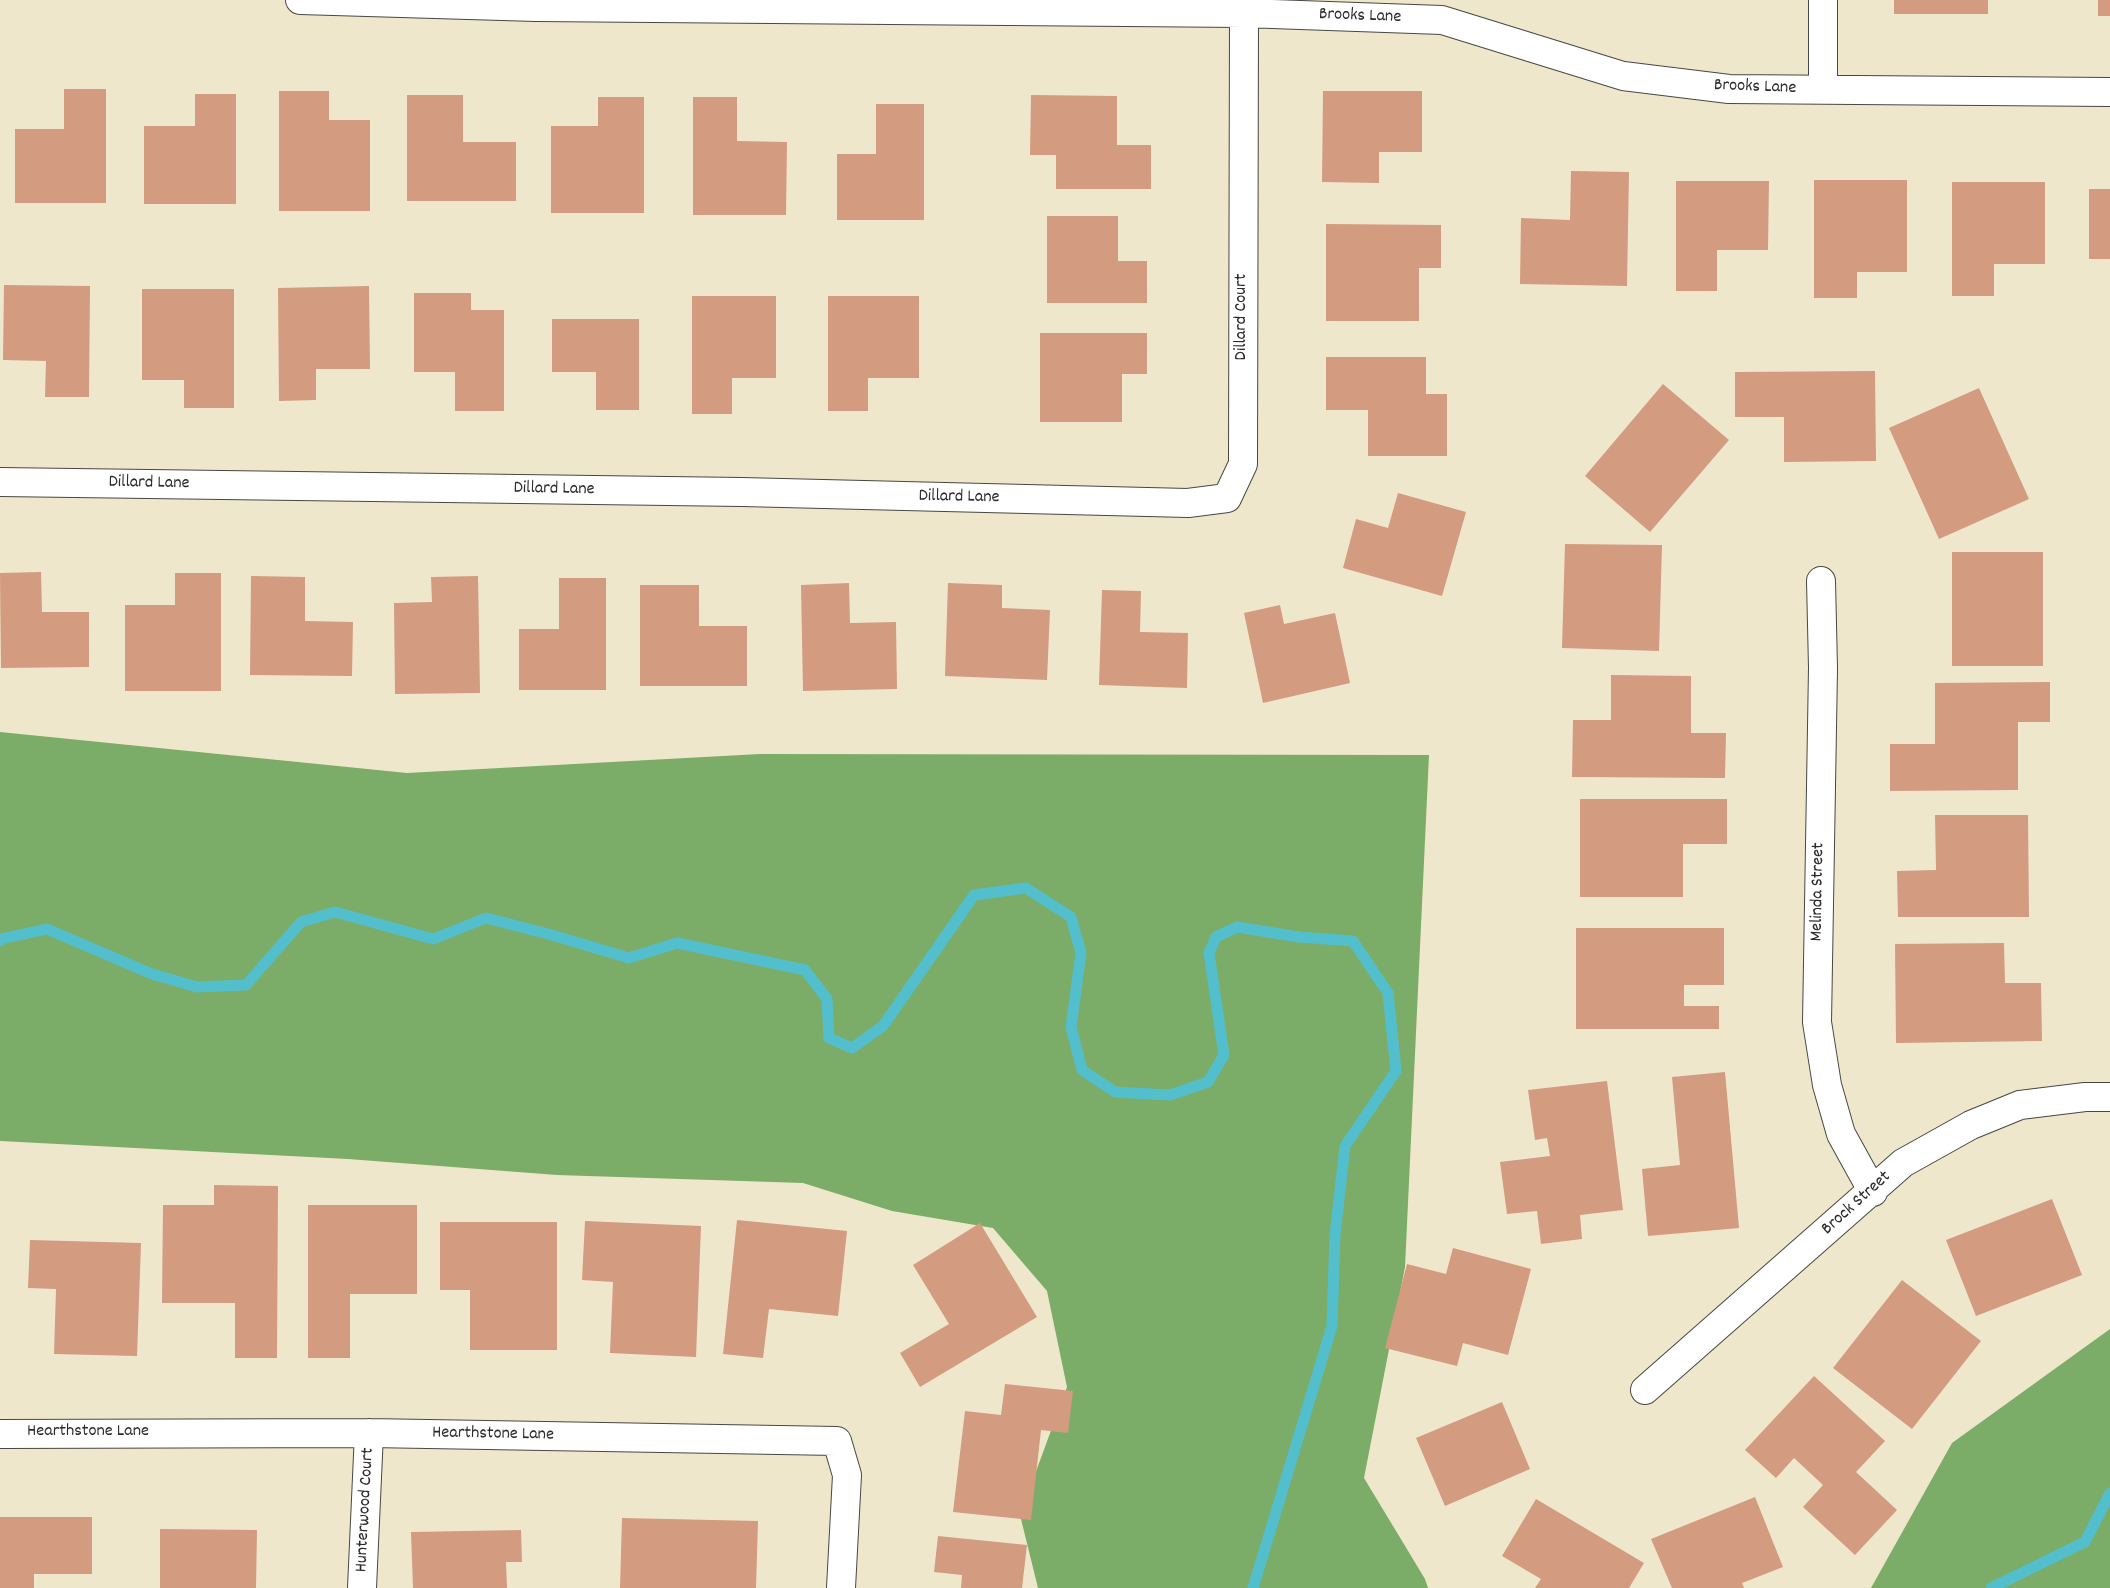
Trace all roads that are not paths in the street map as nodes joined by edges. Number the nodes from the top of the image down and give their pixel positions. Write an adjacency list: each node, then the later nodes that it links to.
1 (300, 0): 3 (street, Brooks Lane)
2 (1823, 0): 4 (street)
3 (1244, 13): 4 (street, Brooks Lane); 7 (street, Dillard Court)
4 (1823, 89): 5 (street, Brooks Lane)
5 (2110, 92)
6 (0, 482): 7 (street, Dillard Lane)
7 (1108, 502)
8 (1821, 581): 10 (street, Melinda Street)
9 (2110, 1097): 10 (street, Brock Street)
10 (1873, 1192): 11 (street, Brock Street)
11 (1644, 1390)
12 (369, 1433): 13 (street, Hearthstone Lane); 14 (street, Hunterwood Court); 15 (street, Hearthstone Lane)
13 (0, 1434)
14 (362, 1588)
15 (840, 1588)

